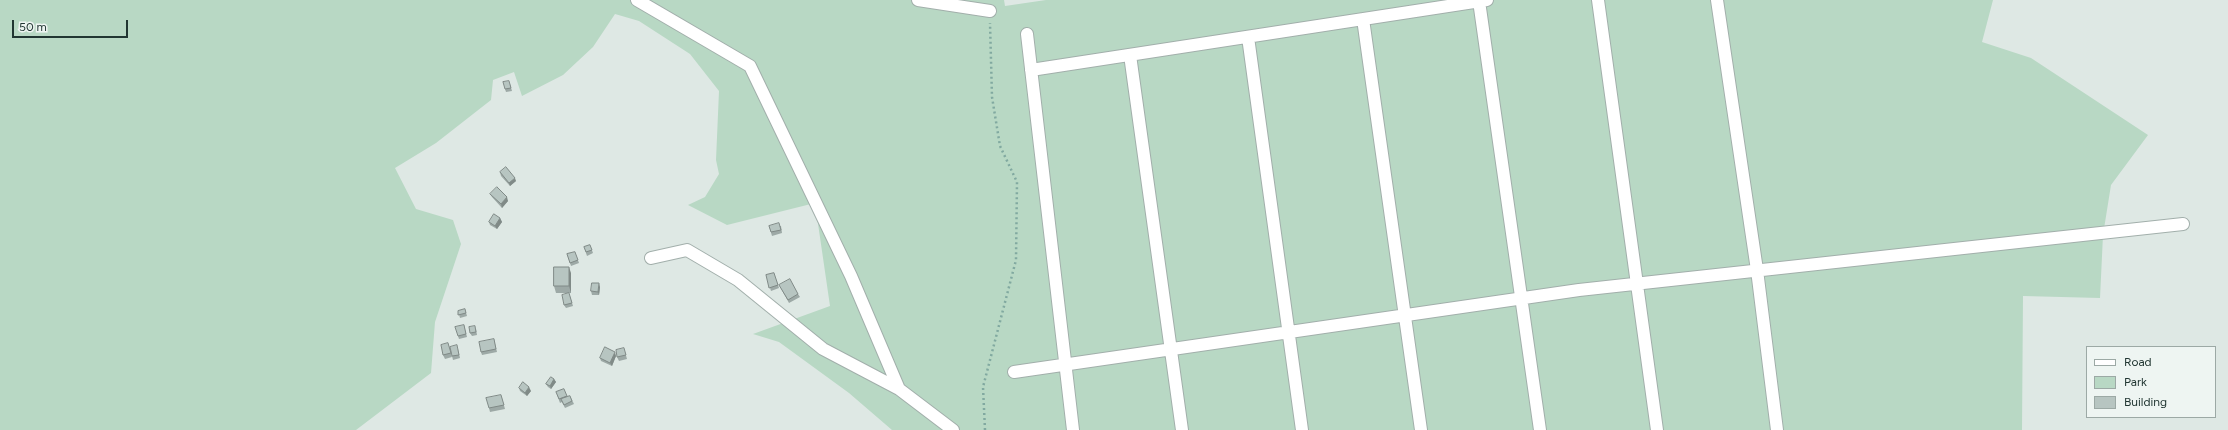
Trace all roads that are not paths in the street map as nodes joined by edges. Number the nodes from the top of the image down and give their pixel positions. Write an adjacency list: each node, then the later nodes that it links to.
1 (637, 0): 22 (street)
2 (918, 0): 6 (street)
3 (1598, 0): 15 (street)
4 (1717, 0): 14 (street)
5 (1483, 1): 7 (street); 16 (street)
6 (990, 10)
7 (1363, 19): 9 (street); 17 (street)
8 (1027, 34): 11 (street)
9 (1248, 36): 10 (street); 18 (street)
10 (1130, 55): 11 (street); 19 (street)
11 (1031, 70): 20 (street)
12 (2184, 224): 14 (street)
13 (651, 258): 22 (street)
14 (1757, 270): 15 (street); 30 (street)
15 (1637, 284): 16 (street); 29 (street)
16 (1521, 298): 17 (street); 28 (street)
17 (1405, 315): 18 (street); 27 (street)
18 (1288, 332): 19 (street); 26 (street)
19 (1171, 349): 20 (street); 25 (street)
20 (1066, 364): 21 (street); 24 (street)
21 (1014, 372)
22 (899, 389): 23 (street)
23 (953, 430)
24 (1073, 430)
25 (1182, 430)
26 (1302, 430)
27 (1421, 430)
28 (1540, 430)
29 (1657, 430)
30 (1777, 430)

